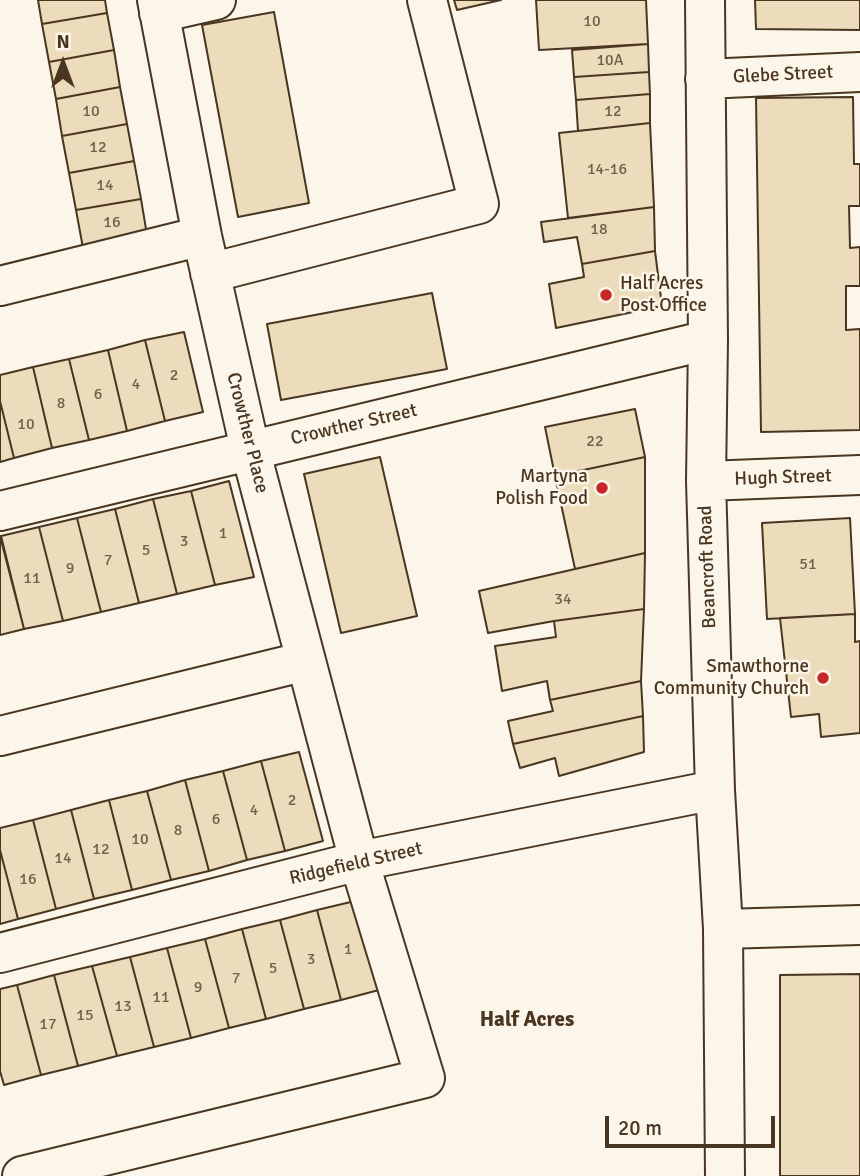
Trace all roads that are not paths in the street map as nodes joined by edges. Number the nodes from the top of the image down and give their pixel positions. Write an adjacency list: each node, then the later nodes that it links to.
1 (216, 0): 4 (street)
2 (427, 0): 8 (street)
3 (705, 0): 6 (street, Beancroft Road)
4 (158, 6): 7 (street, Crowther Place)
5 (860, 72): 6 (street, Glebe Street)
6 (705, 79): 10 (street, Beancroft Road)
7 (202, 236): 8 (street, Crowther Place); 9 (street)
8 (211, 273): 11 (street, Crowther Place)
9 (0, 286)
10 (708, 340): 11 (street, Crowther Street); 13 (street, Beancroft Road)
11 (250, 449): 14 (street, Crowther Street); 15 (street, Crowther Place)
12 (860, 475): 13 (street, Hugh Street)
13 (706, 481): 17 (street, Beancroft Road)
14 (0, 511)
15 (306, 661): 16 (street); 18 (street, Crowther Place)
16 (0, 736)
17 (715, 790): 18 (street, Ridgefield Street); 20 (street, Beancroft Road)
18 (359, 861): 21 (street, Ridgefield Street); 22 (street, Crowther Place)
19 (860, 925): 20 (street)
20 (723, 929): 23 (street, Beancroft Road)
21 (0, 953)
22 (22, 1176)
23 (725, 1176)

